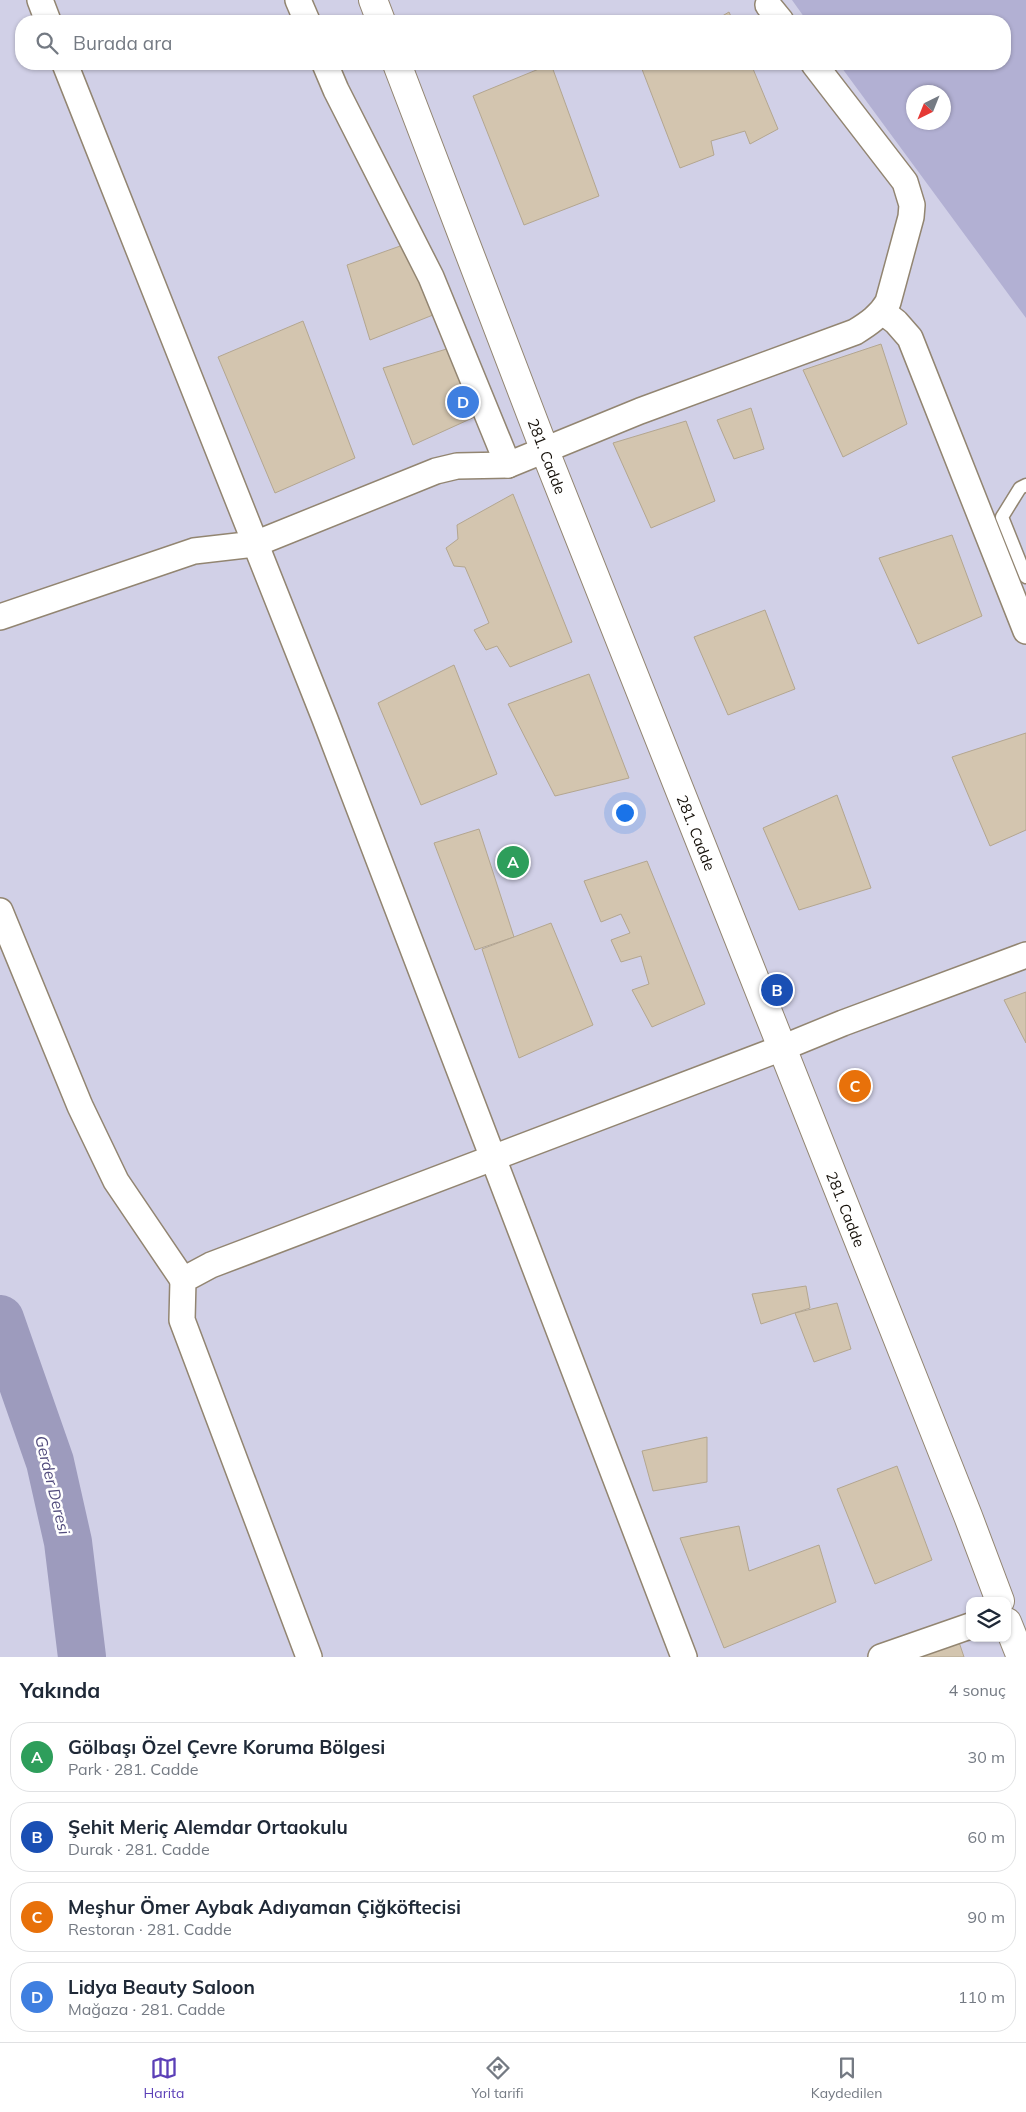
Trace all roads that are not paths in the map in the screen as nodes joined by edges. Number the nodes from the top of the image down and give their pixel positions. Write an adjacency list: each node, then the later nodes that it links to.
1 (40, 0): 4 (street)
2 (298, 0): 5 (street)
3 (373, 0): 6 (street)
4 (46, 15)
5 (304, 15)
6 (379, 15)
7 (67, 70): 15 (street)
8 (328, 70): 13 (street)
9 (400, 70): 12 (street, 281. Cadde)
10 (819, 70): 11 (street)
11 (883, 312): 12 (street); 18 (street)
12 (545, 451): 13 (street); 21 (street, 281. Cadde)
13 (508, 465): 15 (street)
14 (1026, 485): 16 (lane)
15 (255, 544): 17 (street); 22 (street)
16 (1026, 577)
17 (0, 617)
18 (1026, 631)
19 (0, 911): 23 (street)
20 (1026, 955): 21 (street)
21 (782, 1048): 22 (street); 24 (street, 281. Cadde)
22 (492, 1158): 23 (street); 28 (street)
23 (182, 1280): 27 (street)
24 (998, 1597)
25 (966, 1627): 29 (street)
26 (1011, 1632): 30 (street)
27 (309, 1657)
28 (684, 1657)
29 (881, 1657)
30 (1021, 1657)

